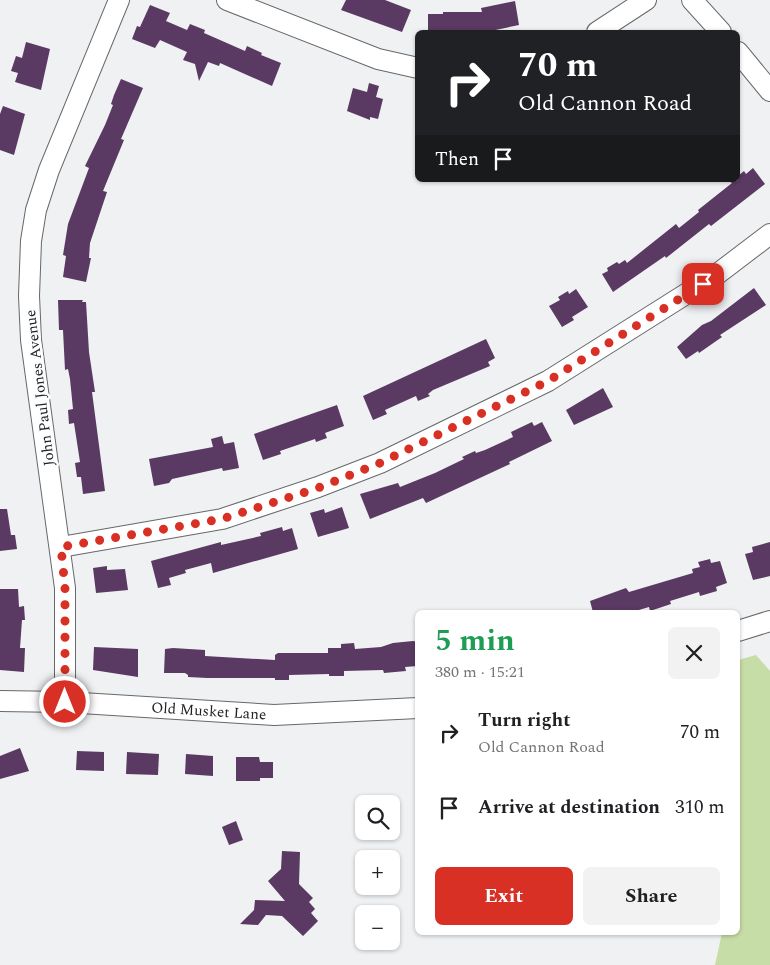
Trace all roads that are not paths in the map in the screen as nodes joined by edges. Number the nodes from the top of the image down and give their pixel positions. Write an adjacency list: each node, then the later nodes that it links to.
1 (119, 0): 11 (street, John Paul Jones Avenue)
2 (227, 0): 8 (street)
3 (646, 0): 5 (street)
4 (692, 0): 6 (street)
5 (600, 30)
6 (719, 30)
7 (740, 54): 9 (street)
8 (415, 67)
9 (770, 91)
10 (770, 234): 11 (street)
11 (61, 547): 15 (street, John Paul Jones Avenue)
12 (770, 621): 13 (street)
13 (740, 630)
14 (0, 701): 15 (street, Old Musket Lane)
15 (65, 702): 16 (street, Old Musket Lane)
16 (415, 708)

